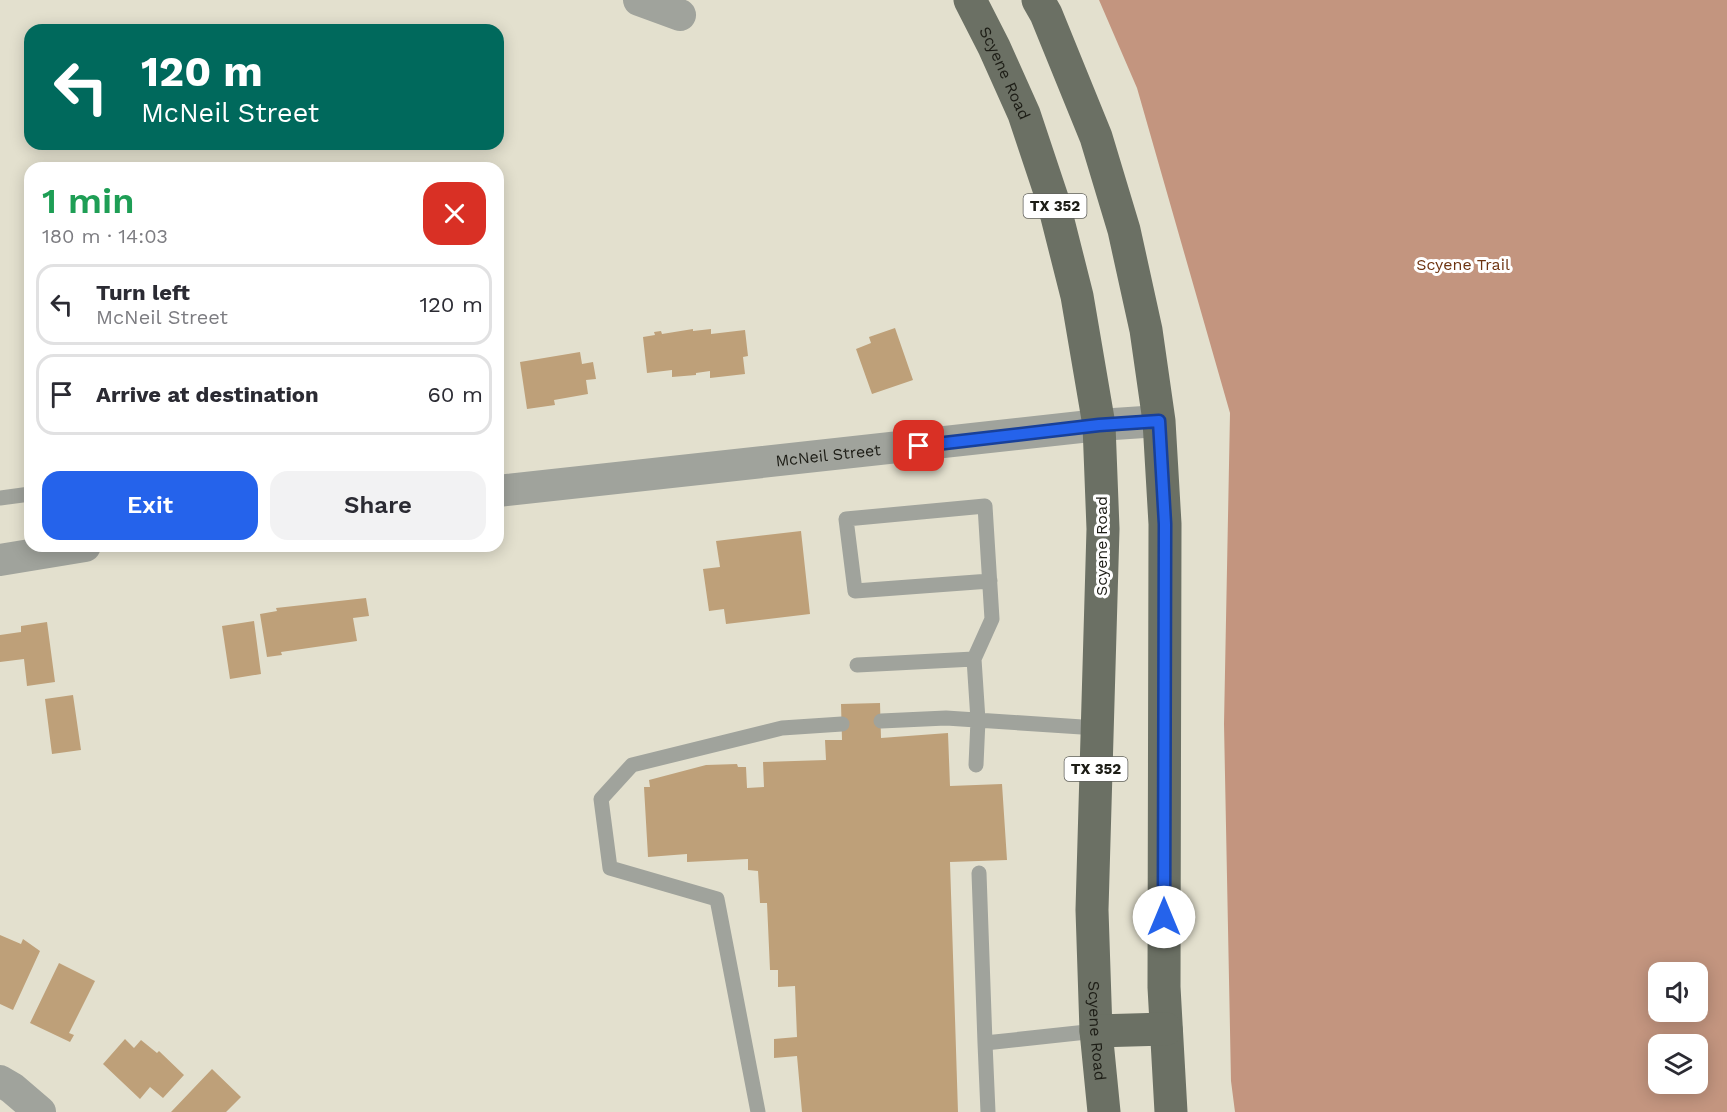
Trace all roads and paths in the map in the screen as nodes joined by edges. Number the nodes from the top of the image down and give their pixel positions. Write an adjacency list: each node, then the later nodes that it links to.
1 (639, 0): 4 (street)
2 (970, 0): 6 (main road, Scyene Road / TX 352)
3 (1038, 0): 5 (main road)
4 (680, 15)
5 (1159, 421): 6 (street, McNeil Street); 21 (main road)
6 (1099, 425): 7 (street, McNeil Street); 18 (main road, Scyene Road / TX 352)
7 (504, 490)
8 (24, 495): 9 (lane)
9 (0, 498)
10 (49, 552): 11 (street)
11 (0, 560)
12 (990, 581): 12 (lane); 13 (lane)
13 (974, 659): 14 (lane); 15 (lane)
14 (856, 665)
15 (978, 720): 16 (lane); 18 (lane); 19 (lane)
16 (881, 721)
17 (842, 724): 26 (lane)
18 (1097, 728): 22 (main road, Scyene Road / TX 352)
19 (976, 765)
20 (979, 873): 23 (lane)
21 (1166, 1029): 22 (main road); 29 (main road)
22 (1096, 1031): 23 (lane); 28 (main road, Scyene Road / TX 352)
23 (985, 1043): 27 (lane)
24 (0, 1081): 25 (street)
25 (40, 1112)
26 (758, 1112)
27 (988, 1112)
28 (1104, 1112)
29 (1171, 1112)

